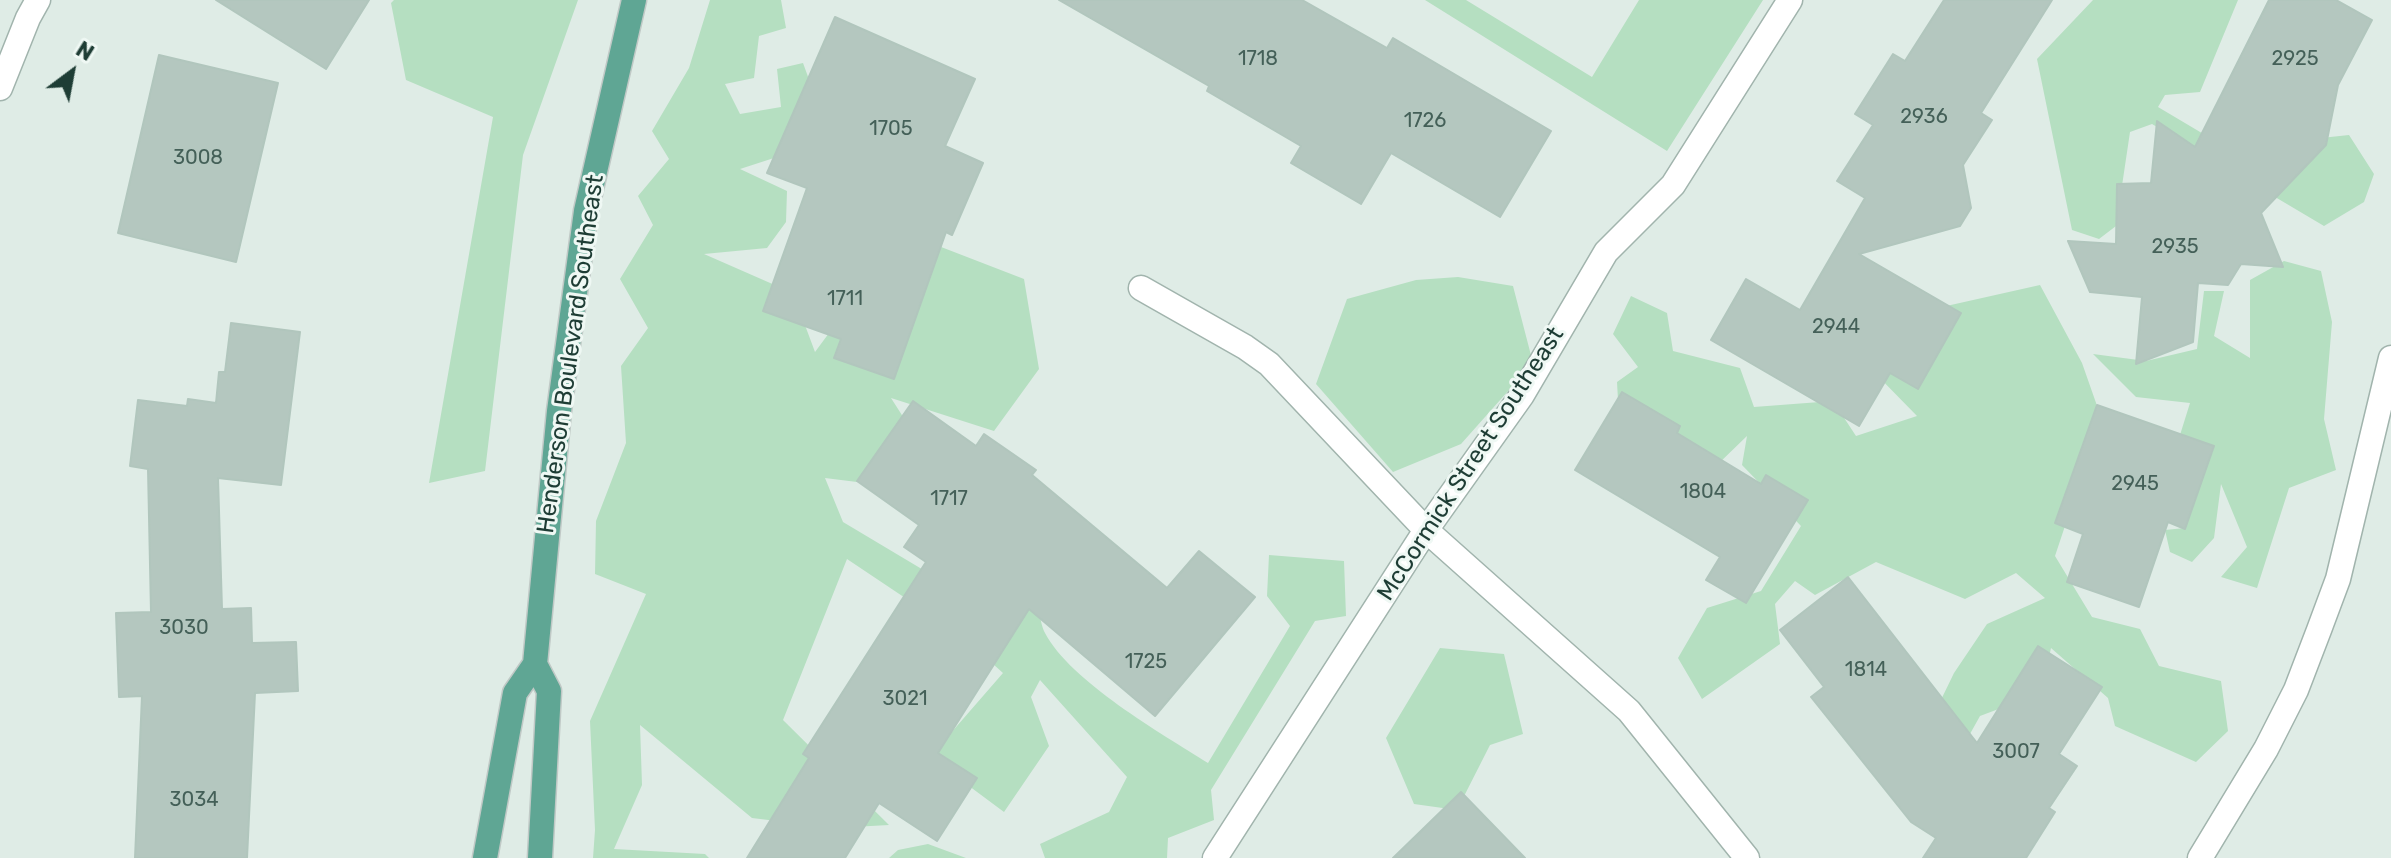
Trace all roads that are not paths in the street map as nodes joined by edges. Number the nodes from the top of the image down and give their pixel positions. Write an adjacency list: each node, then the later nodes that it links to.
1 (38, 0): 4 (street)
2 (634, 0): 8 (main road, Henderson Boulevard Southeast)
3 (1790, 0): 7 (street, McCormick Street Southeast)
4 (0, 88)
5 (1141, 288): 7 (street)
6 (2391, 358): 13 (street)
7 (1426, 530): 11 (street, McCormick Street Southeast); 12 (street)
8 (535, 664): 9 (main road, Henderson Boulevard Southeast); 10 (main road, Henderson Boulevard Southeast)
9 (485, 858)
10 (540, 858)
11 (1215, 858)
12 (1747, 858)
13 (2200, 858)

